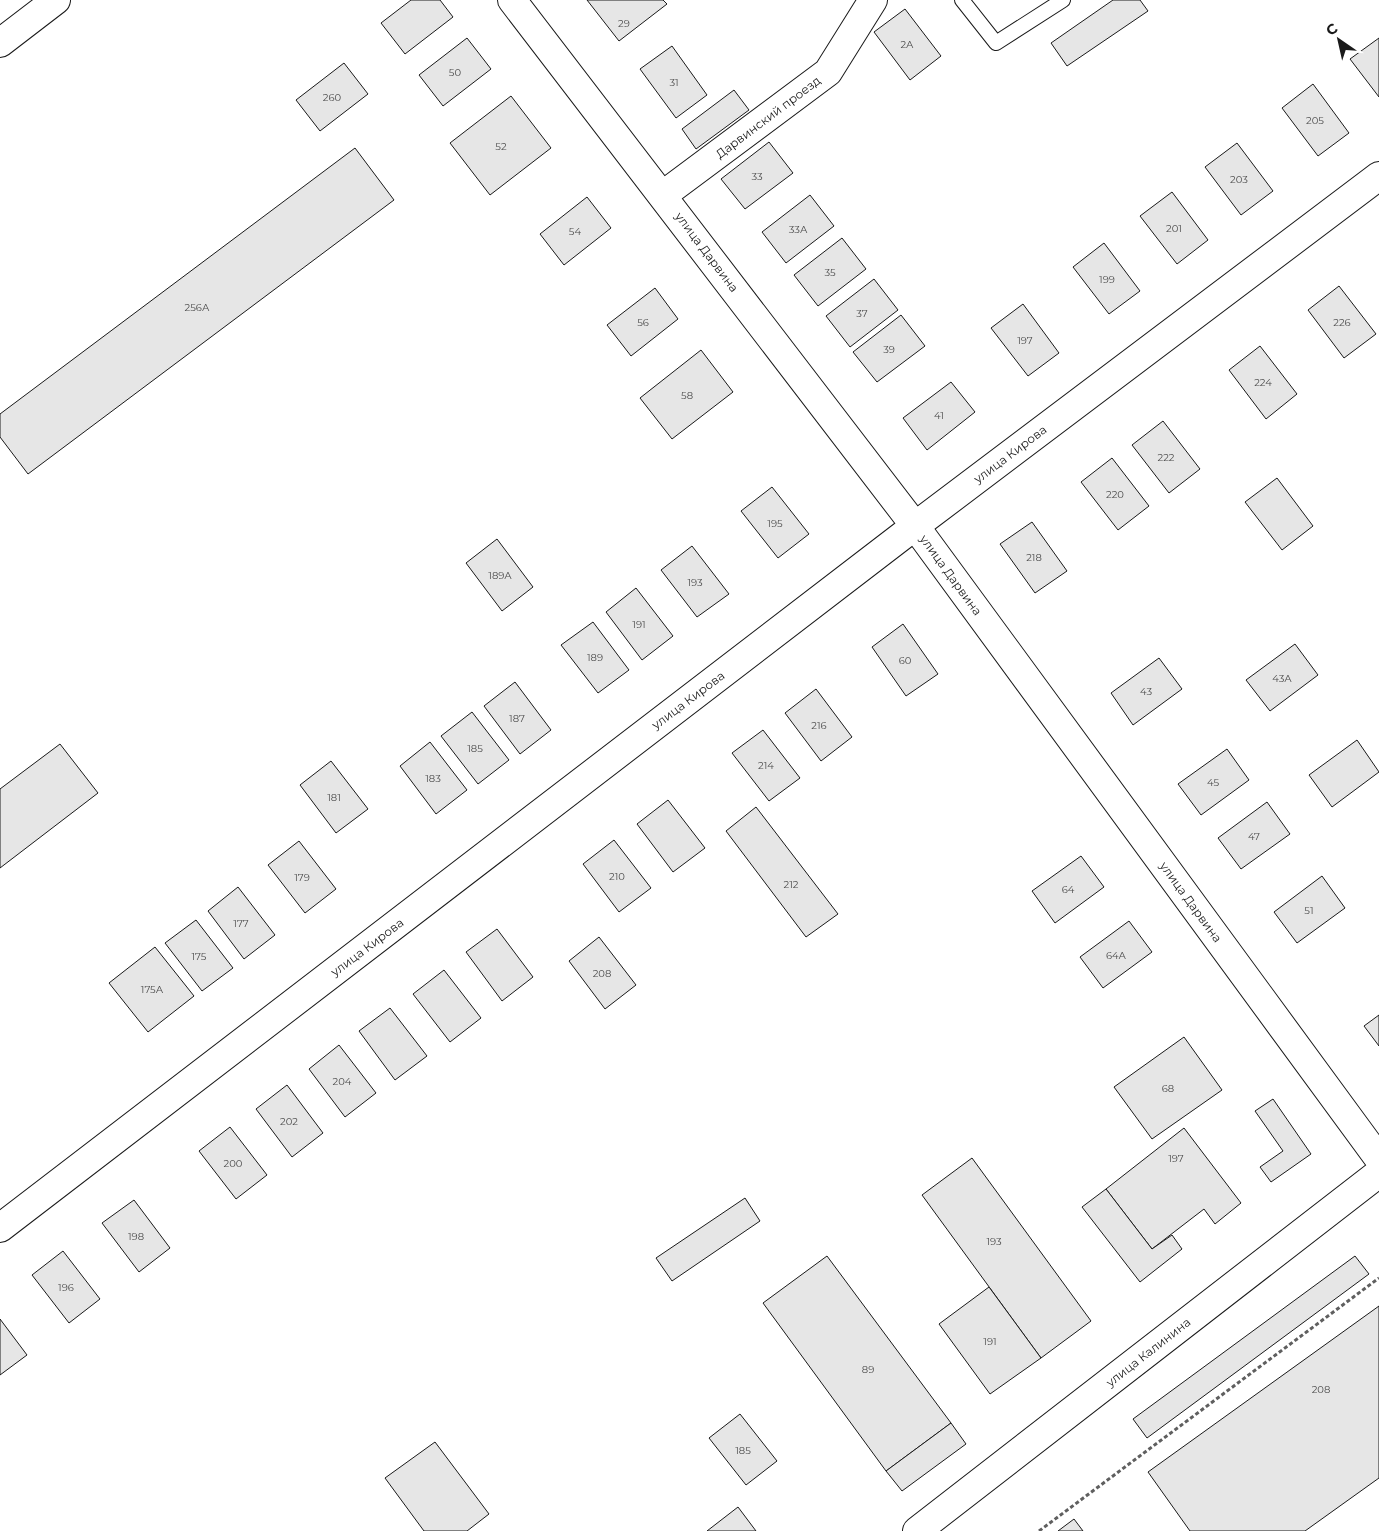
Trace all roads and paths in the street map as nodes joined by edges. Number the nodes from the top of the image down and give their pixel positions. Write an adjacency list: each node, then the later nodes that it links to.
1 (56, 0): 6 (street)
2 (512, 0): 8 (street, улица Дарвина)
3 (874, 0): 8 (street, Дарвинский проезд)
4 (962, 0): 5 (lane)
5 (1062, 0)
6 (0, 43)
7 (1379, 176): 9 (street, улица Кирова)
8 (663, 194): 9 (street, улица Дарвина)
9 (915, 526): 10 (street, улица Дарвина); 12 (street, улица Кирова)
10 (1379, 1159)
11 (1379, 1173): 14 (street, улица Калинина)
12 (0, 1228)
13 (1379, 1278): 15 (path)
14 (917, 1531)
15 (1039, 1531)

